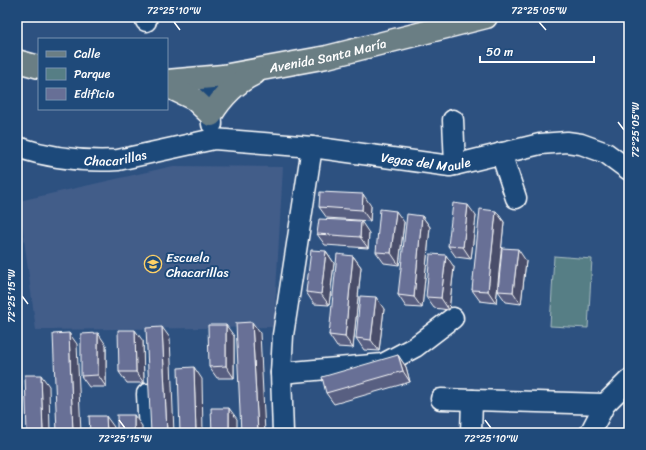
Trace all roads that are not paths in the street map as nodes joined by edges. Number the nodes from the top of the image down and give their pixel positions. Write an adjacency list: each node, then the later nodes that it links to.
1 (486, 17): 4 (main road, Avenida Santa María)
2 (17, 61): 3 (main road)
3 (38, 67)
4 (270, 68): 5 (main road, Avenida Santa María); 8 (main road)
5 (209, 78): 6 (main road, Avenida Santa María); 8 (street)
6 (168, 81)
7 (168, 87): 8 (main road)
8 (211, 115): 10 (street)
9 (453, 120): 14 (street)
10 (214, 139): 11 (street, Chacarillas); 12 (street, Vegas del Maule)
11 (17, 147)
12 (312, 147): 14 (street, Vegas del Maule); 18 (street)
13 (500, 153): 14 (street, Vegas del Maule); 15 (street, Vegas del Maule); 16 (street)
14 (455, 165)
15 (629, 170)
16 (516, 198)
17 (453, 318): 18 (street)
18 (281, 373): 25 (street)
19 (629, 380): 23 (street)
20 (148, 394): 24 (street)
21 (441, 399): 22 (street)
22 (472, 400): 23 (street); 26 (street)
23 (605, 404): 27 (street)
24 (149, 433)
25 (283, 433)
26 (471, 433)
27 (590, 433)

